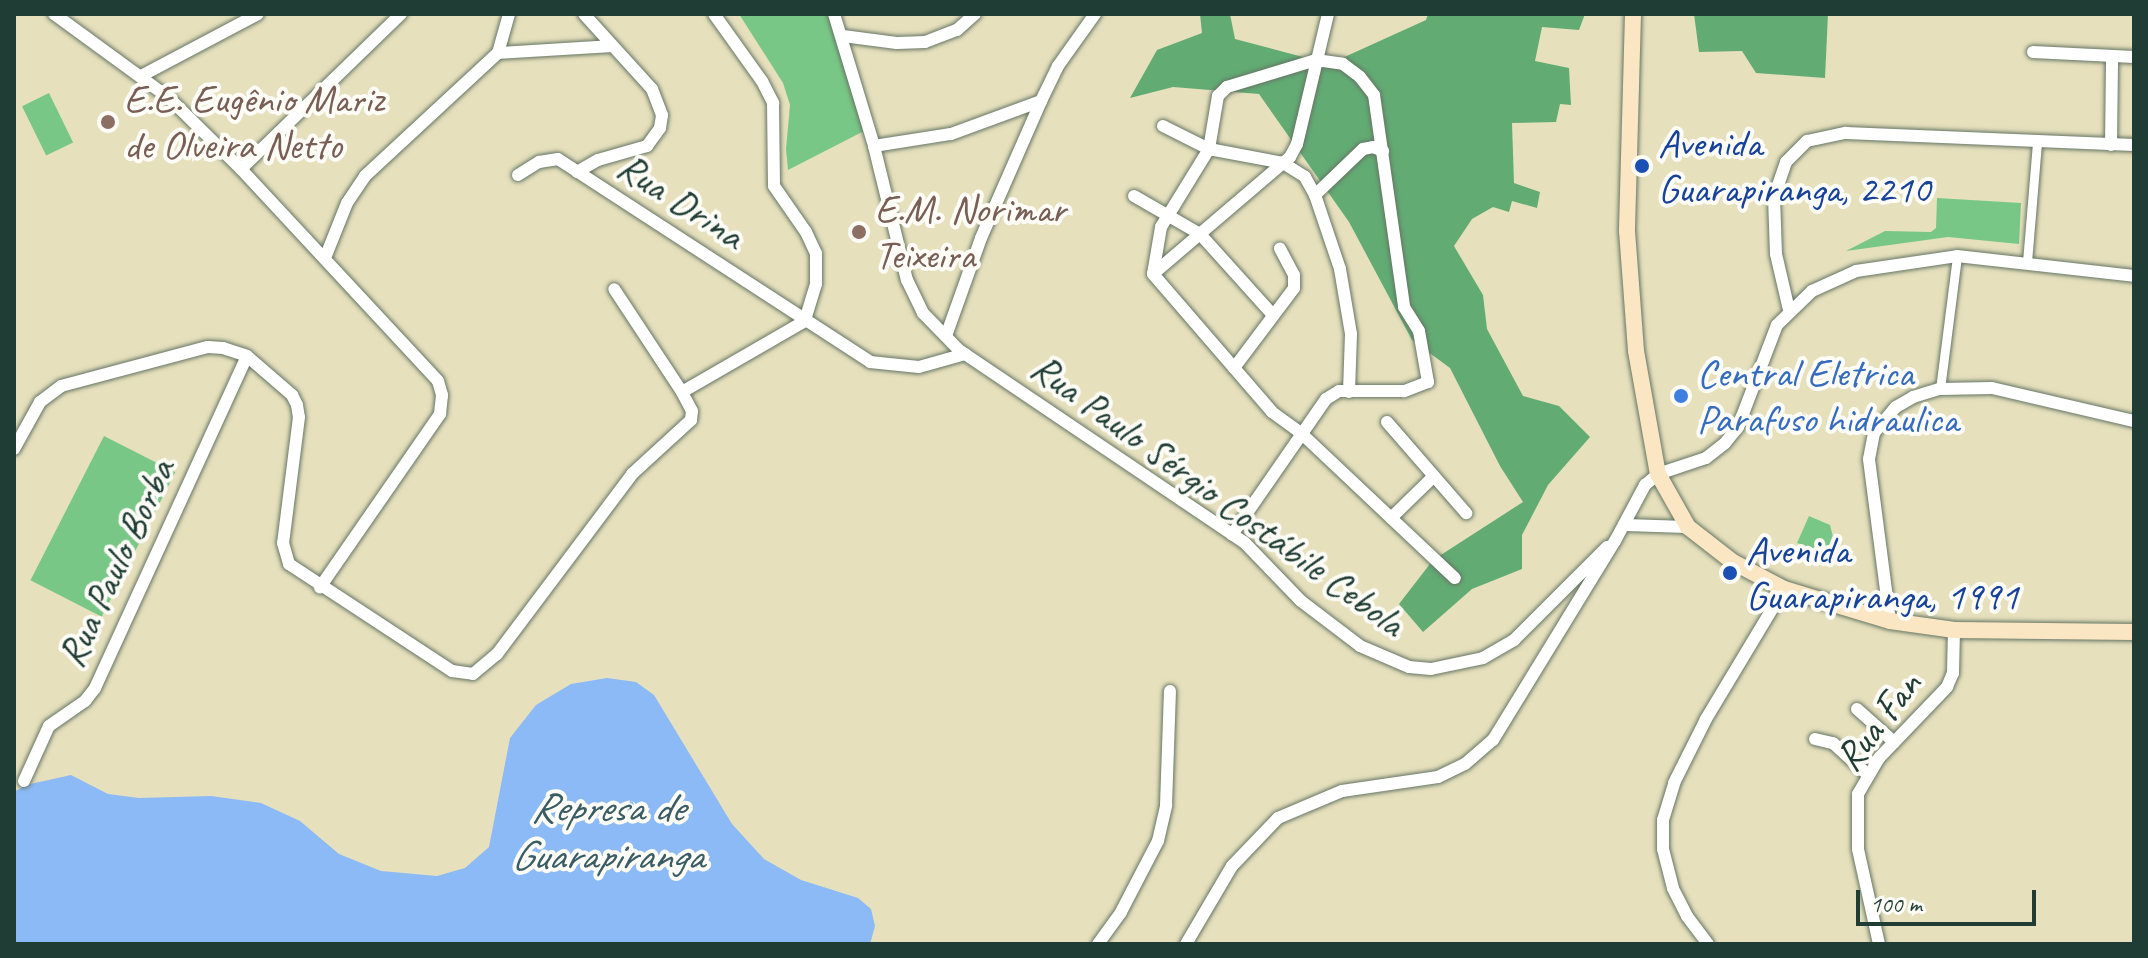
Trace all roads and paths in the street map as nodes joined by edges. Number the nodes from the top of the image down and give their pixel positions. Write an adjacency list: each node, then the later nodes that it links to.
1 (54, 14): 19 (street)
2 (258, 14): 19 (street)
3 (401, 14): 29 (street)
4 (509, 14): 15 (street)
5 (584, 14): 13 (street)
6 (714, 14): 45 (street)
7 (834, 14): 12 (street, Rua Paulo Sérgio Costábile Cebola)
8 (975, 14): 12 (street)
9 (1095, 14): 20 (street)
10 (1328, 14): 18 (street)
11 (1633, 14): 57 (main road)
12 (843, 36): 25 (street, Rua Paulo Sérgio Costábile Cebola)
13 (611, 46): 15 (street); 30 (street)
14 (2033, 52): 16 (street)
15 (498, 53): 38 (street)
16 (2112, 57): 17 (street); 23 (street)
17 (2134, 57)
18 (1316, 60): 26 (street); 27 (street); 28 (street)
19 (141, 76): 29 (street)
20 (1041, 101): 25 (street); 46 (street)
21 (1163, 126): 26 (street)
22 (2037, 142): 23 (street); 39 (street); 43 (street)
23 (2111, 145): 24 (street)
24 (2134, 145)
25 (874, 146): 46 (street, Rua Paulo Sérgio Costábile Cebola)
26 (1209, 149): 28 (street); 34 (street)
27 (1383, 151): 32 (street); 52 (street)
28 (1283, 163): 32 (street); 35 (street)
29 (241, 169): 38 (street)
30 (577, 172): 31 (street, Rua Drina); 45 (street, Rua Drina)
31 (518, 175)
32 (1315, 195): 52 (street)
33 (1134, 196): 34 (street)
34 (1167, 215): 35 (street); 40 (street)
35 (1200, 234): 40 (street); 44 (street)
36 (1280, 249): 44 (street)
37 (1957, 256): 39 (street); 43 (street); 50 (street)
38 (325, 258): 66 (street)
39 (2027, 262): 41 (street)
40 (1153, 274): 49 (street)
41 (2134, 276)
42 (614, 289): 51 (street)
43 (1789, 310): 57 (street)
44 (1272, 314): 49 (street)
45 (805, 321): 47 (street); 51 (street)
46 (946, 336): 47 (street, Rua Paulo Sérgio Costábile Cebola)
47 (965, 354): 63 (street, Rua Paulo Sérgio Costábile Cebola)
48 (247, 356): 56 (street); 66 (street); 76 (street, Rua Paulo Borba)
49 (1234, 368): 55 (street)
50 (1940, 389): 53 (street); 68 (street)
51 (682, 392): 66 (street)
52 (1349, 392): 55 (street)
53 (2134, 421)
54 (1387, 422): 58 (street)
55 (1302, 434): 60 (street); 63 (street)
56 (14, 449)
57 (1658, 474): 61 (street); 62 (main road)
58 (1434, 476): 59 (street); 60 (street)
59 (1466, 513)
60 (1391, 518): 65 (street)
61 (1624, 525): 62 (street); 64 (street)
62 (1688, 527): 67 (main road)
63 (1232, 535): 64 (street, Rua Paulo Sérgio Costábile Cebola)
64 (1615, 541): 78 (street)
65 (1455, 578)
66 (320, 587)
67 (1784, 589): 68 (main road); 79 (street)
68 (1890, 621): 69 (main road)
69 (1954, 630): 70 (main road); 74 (street, Rua Fan)
70 (2134, 632)
71 (1170, 691): 77 (street)
72 (1857, 709): 74 (street)
73 (1815, 739): 75 (street)
74 (1894, 742): 75 (street, Rua Fan)
75 (1867, 774): 80 (street, Rua Fan)
76 (24, 781)
77 (1098, 944)
78 (1186, 944)
79 (1708, 944)
80 (1879, 944)

